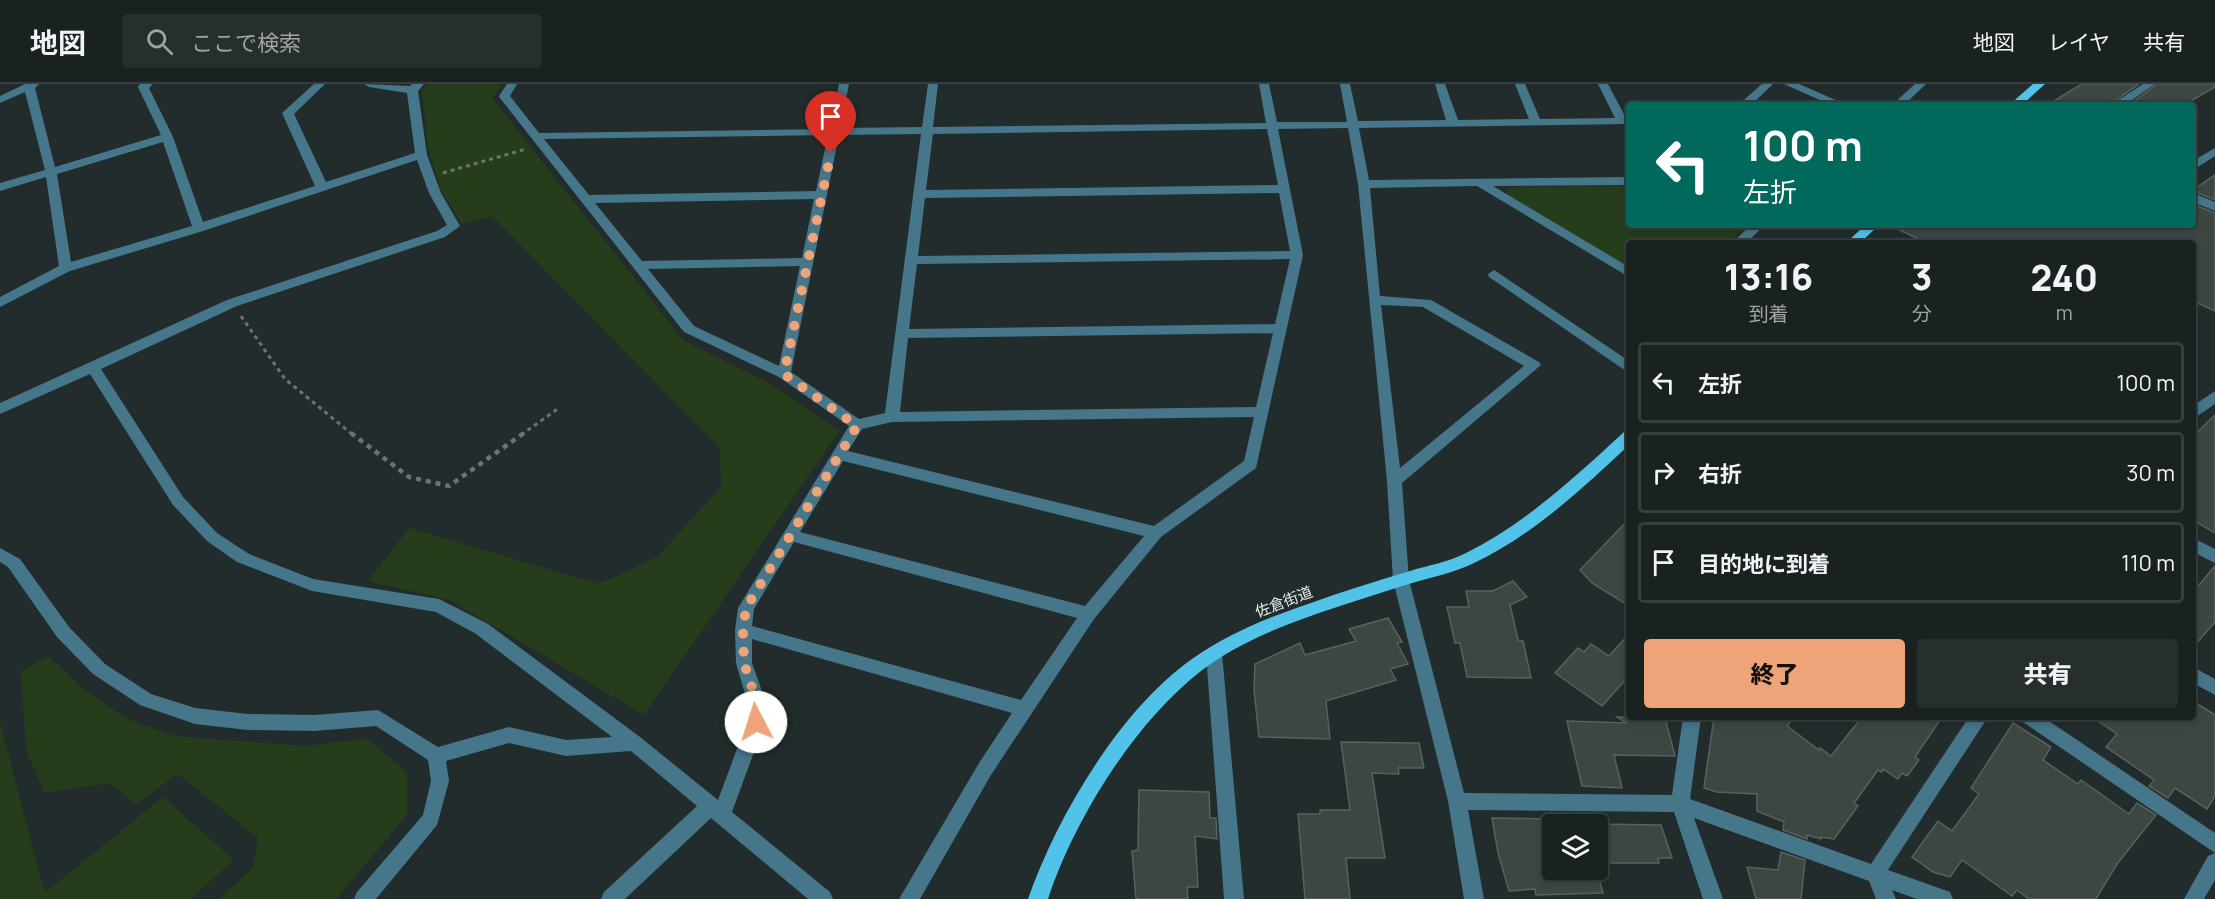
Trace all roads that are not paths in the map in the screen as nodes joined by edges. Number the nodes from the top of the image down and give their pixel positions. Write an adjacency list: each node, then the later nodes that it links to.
1 (148, 84): 32 (street)
2 (320, 84): 42 (street)
3 (369, 84): 18 (street)
4 (512, 84): 33 (street)
5 (844, 84): 31 (street)
6 (933, 84): 30 (street)
7 (1264, 84): 28 (street)
8 (1345, 84): 29 (street)
9 (1440, 84): 27 (street)
10 (1520, 84): 26 (street)
11 (1603, 84): 25 (street)
12 (1768, 84): 20 (street)
13 (1790, 84): 21 (street)
14 (1921, 84): 22 (street)
15 (2040, 84): 23 (main road)
16 (2150, 84): 24 (street)
17 (32, 85): 19 (street); 37 (street)
18 (415, 87): 35 (street)
19 (0, 100)
20 (1747, 102)
21 (1834, 102)
22 (1901, 102)
23 (2019, 102)
24 (2122, 102)
25 (1626, 121): 26 (street)
26 (1536, 122): 27 (street)
27 (1453, 123): 29 (street)
28 (1271, 124): 29 (street); 30 (street); 43 (street)
29 (1354, 124): 39 (street)
30 (928, 129): 31 (street); 44 (street)
31 (836, 131): 33 (street); 45 (street)
32 (168, 137): 37 (street); 49 (street)
33 (540, 140): 47 (street)
34 (2215, 151): 36 (street)
35 (421, 155): 42 (street); 65 (street)
36 (2196, 164)
37 (51, 172): 41 (street); 58 (street)
38 (1626, 181): 40 (street)
39 (1364, 184): 40 (street); 61 (street)
40 (1481, 184): 59 (street)
41 (0, 187)
42 (322, 187): 49 (street)
43 (1284, 189): 44 (street); 54 (street)
44 (919, 194): 55 (street)
45 (822, 195): 47 (street); 56 (street)
46 (2196, 198): 48 (street)
47 (587, 199): 57 (street)
48 (2215, 207)
49 (199, 228): 58 (street)
50 (1756, 228): 52 (street)
51 (1870, 228): 53 (main road)
52 (1742, 240)
53 (1856, 240)
54 (1297, 255): 55 (street); 63 (street)
55 (911, 260): 64 (street)
56 (808, 262): 57 (street); 67 (street)
57 (638, 265): 67 (street)
58 (66, 268): 62 (street)
59 (1626, 271)
60 (1494, 274): 66 (street)
61 (1374, 300): 76 (street); 76 (street)
62 (0, 303)
63 (1279, 328): 64 (street); 70 (street)
64 (903, 334): 72 (street)
65 (92, 366): 69 (street); 92 (street)
66 (1626, 366)
67 (784, 374): 73 (street)
68 (2215, 396): 71 (street)
69 (0, 409)
70 (1261, 412): 72 (street); 77 (street)
71 (2196, 412)
72 (892, 417): 73 (street)
73 (857, 426): 75 (street)
74 (1626, 443): 82 (main road, 佐倉街道)
75 (841, 455): 77 (street); 78 (street)
76 (1394, 481): 82 (street)
77 (1156, 533): 83 (street)
78 (790, 535): 83 (street); 84 (street)
79 (2196, 546): 81 (street)
80 (0, 554): 93 (street)
81 (2215, 557)
82 (1401, 580): 85 (main road, 佐倉街道); 94 (street)
83 (1088, 614): 88 (street)
84 (743, 630): 88 (street); 96 (street)
85 (1214, 653): 104 (main road, 佐倉街道); 105 (street)
86 (2196, 676): 87 (street)
87 (2215, 688)
88 (1025, 709): 103 (street)
89 (1692, 720): 95 (street)
90 (1976, 720): 99 (street)
91 (2033, 720): 97 (street)
92 (634, 743): 93 (street); 96 (street)
93 (436, 756): 100 (street)
94 (1457, 801): 95 (street); 106 (street)
95 (1680, 804): 99 (street); 107 (street)
96 (717, 810): 101 (street); 102 (street)
97 (2215, 844)
98 (2215, 862): 110 (street)
99 (1875, 874): 108 (street); 109 (street)
100 (364, 899)
101 (611, 899)
102 (824, 899)
103 (909, 899)
104 (1038, 899)
105 (1234, 899)
106 (1474, 899)
107 (1713, 899)
108 (1886, 899)
109 (1943, 899)
110 (2194, 899)

